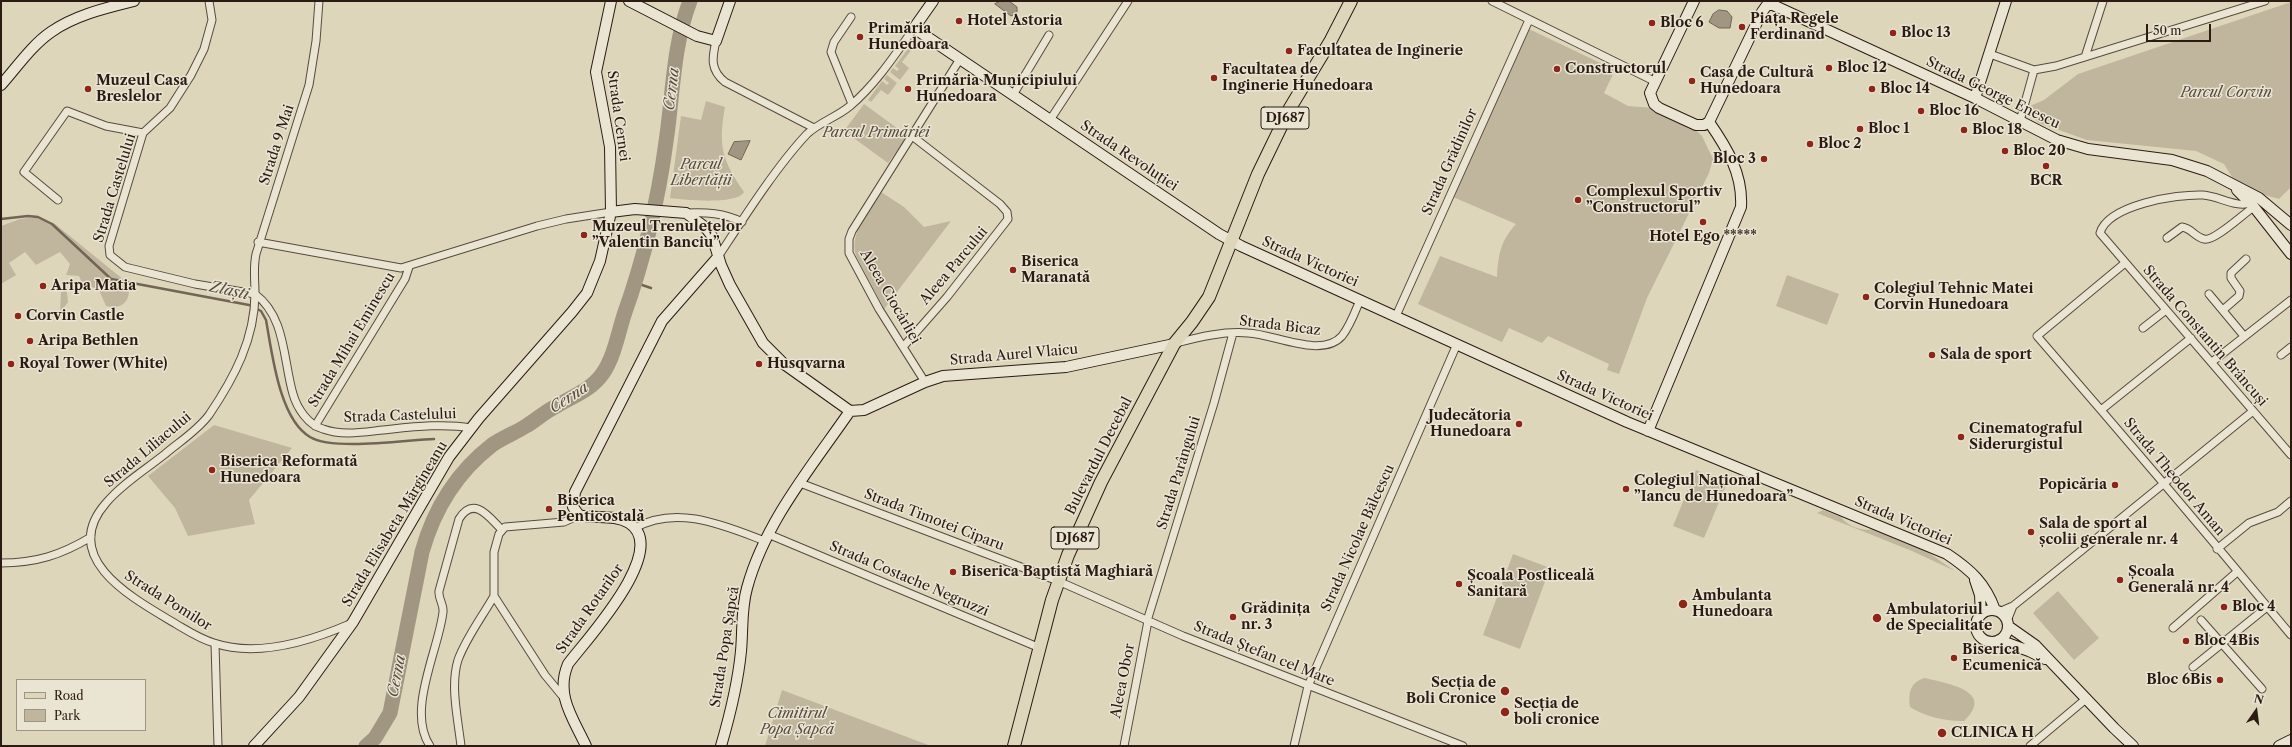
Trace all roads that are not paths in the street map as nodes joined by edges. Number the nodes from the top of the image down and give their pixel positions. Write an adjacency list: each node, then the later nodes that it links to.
1 (134, 1): 25 (street)
2 (209, 1): 33 (street, Strada Castelului)
3 (319, 1): 44 (street, Strada 9 Mai)
4 (611, 1): 38 (street, Strada Cernei)
5 (629, 1): 19 (street)
6 (730, 1): 19 (street)
7 (933, 1): 17 (street)
8 (1128, 1): 29 (street)
9 (1351, 1): 43 (main road, DJ687)
10 (1492, 1): 16 (street)
11 (1694, 1): 24 (street)
12 (2006, 1): 20 (street)
13 (2103, 1): 21 (street)
14 (2265, 1): 21 (street)
15 (852, 17): 28 (street)
16 (1529, 20): 24 (street); 56 (street, Strada Grădinilor)
17 (914, 28): 22 (street, Strada Revoluției); 28 (street)
18 (1050, 35): 26 (street)
19 (716, 41): 32 (street)
20 (1990, 54): 23 (street); 27 (street)
21 (2085, 57): 23 (street)
22 (960, 59): 26 (street, Strada Revoluției); 34 (street, Aleea Ciocârliei)
23 (2034, 70): 30 (street)
24 (1654, 81): 31 (street)
25 (1, 85)
26 (1013, 94): 29 (street, Strada Revoluției)
27 (1975, 98): 30 (street, Strada George Enescu); 31 (street, Strada George Enescu)
28 (852, 104): 32 (street)
29 (1050, 120): 43 (street, Strada Revoluției)
30 (2020, 121): 35 (street, Strada George Enescu)
31 (1709, 122): 73 (street)
32 (814, 128): 40 (street)
33 (143, 134): 36 (street); 50 (street, Strada Castelului)
34 (912, 136): 63 (street, Aleea Ciocârliei); 63 (street, Aleea Parcului)
35 (2225, 180): 37 (street, Strada George Enescu); 41 (street, Strada George Enescu)
36 (58, 200)
37 (2252, 205): 42 (street); 45 (street, Strada George Enescu); 48 (street, Strada Constantin Brâncuși)
38 (611, 212): 39 (street); 49 (street); 72 (street, Strada Elisabeta Mărgineanu)
39 (683, 213): 40 (street); 46 (street)
40 (742, 222): 46 (street)
41 (2291, 225)
42 (2167, 238)
43 (1230, 241): 52 (street, Strada Victoriei); 61 (main road, DJ687)
44 (258, 242): 49 (street); 50 (street, Strada 9 Mai)
45 (2291, 254)
46 (718, 257): 70 (street); 78 (street)
47 (2246, 259): 55 (street)
48 (2125, 263): 54 (street, Strada Constantin Brâncuși); 68 (street, Strada Theodor Aman)
49 (409, 267): 71 (street, Strada Mihai Eminescu)
50 (255, 294): 71 (street); 81 (street, Strada Liliacului)
51 (2209, 294): 55 (street)
52 (1360, 300): 56 (street, Strada Victoriei); 58 (street, Strada Bicaz)
53 (2291, 300): 59 (street)
54 (2166, 310): 57 (street); 60 (street, Strada Constantin Brâncuși)
55 (2223, 310): 59 (street)
56 (1396, 316): 62 (street, Strada Victoriei)
57 (2143, 328)
58 (1233, 333): 61 (street, Strada Bicaz); 94 (street, Strada Parângului)
59 (2244, 336): 66 (street)
60 (2191, 338): 66 (street, Strada Constantin Brâncuși); 68 (street)
61 (1174, 344): 67 (street, Strada Aurel Vlaicu); 87 (main road, Bulevardul Decebal / DJ687)
62 (1457, 344): 73 (street, Strada Victoriei); 105 (street, Strada Nicolae Bălcescu)
63 (903, 347): 67 (street, Aleea Ciocârliei)
64 (2291, 347): 65 (street)
65 (2281, 355)
66 (2212, 362): 69 (street, Strada Constantin Brâncuși)
67 (924, 382): 70 (street, Strada Aurel Vlaicu)
68 (2101, 410): 76 (street, Strada Theodor Aman)
69 (2253, 410): 74 (street, Strada Constantin Brâncuși); 76 (street)
70 (850, 411): 75 (street, Strada Popa Șapcă)
71 (315, 426): 72 (street, Strada Castelului)
72 (471, 428): 95 (street, Strada Elisabeta Mărgineanu)
73 (1648, 431): 85 (street, Strada Victoriei)
74 (2291, 455)
75 (800, 483): 82 (street, Strada Popa Șapcă); 87 (street, Strada Timotei Ciparu)
76 (2165, 484): 83 (street, Strada Theodor Aman); 89 (street)
77 (2291, 500): 83 (street)
78 (578, 515): 79 (street); 80 (street)
79 (635, 528): 82 (street, Strada Costache Negruzzi); 107 (street, Strada Rotarilor)
80 (502, 530): 88 (street); 112 (street)
81 (90, 537): 84 (street); 100 (street, Strada Pomilor)
82 (767, 537): 102 (street, Strada Costache Negruzzi); 115 (street, Strada Popa Șapcă)
83 (2217, 549): 86 (street, Strada Theodor Aman)
84 (1, 563)
85 (1970, 572): 91 (street, Strada Victoriei); 92 (street, Strada Victoriei)
86 (2237, 572): 90 (street, Strada Theodor Aman); 97 (street)
87 (1058, 581): 94 (street, Strada Ștefan cel Mare); 102 (main road, Bulevardul Decebal / DJ687)
88 (494, 596): 107 (street); 113 (street)
89 (2013, 606): 91 (street); 96 (street)
90 (2267, 607): 98 (street, Strada Theodor Aman); 101 (street)
91 (1997, 611): 92 (street); 96 (street, Strada Victoriei)
92 (1980, 614): 99 (street, Strada Victoriei)
93 (2201, 620): 101 (street)
94 (1148, 621): 105 (street, Strada Ștefan cel Mare); 117 (street, Aleea Obor)
95 (353, 622): 100 (street, Strada Pomilor); 111 (street, Strada Elisabeta Mărgineanu)
96 (2008, 624): 99 (street); 103 (street, Strada Victoriei)
97 (2173, 628)
98 (2290, 630)
99 (1999, 640): 103 (street, Strada Victoriei)
100 (215, 644): 110 (street)
101 (2222, 644): 104 (street); 106 (street)
102 (1040, 648): 116 (main road, Bulevardul Decebal / DJ687)
103 (2049, 660): 108 (street, Strada Victoriei)
104 (2194, 667)
105 (1308, 686): 118 (street, Strada Nicolae Bălcescu); 119 (street, Strada Ștefan cel Mare)
106 (2262, 689)
107 (564, 698): 114 (street, Strada Rotarilor)
108 (2087, 698): 120 (street); 121 (street, Strada Victoriei)
109 (2291, 740): 122 (street)
110 (218, 746)
111 (254, 746)
112 (430, 746)
113 (461, 746)
114 (586, 746)
115 (720, 746)
116 (1014, 746)
117 (1124, 746)
118 (1294, 746)
119 (1463, 746)
120 (2030, 746)
121 (2134, 746)
122 (2279, 746)

